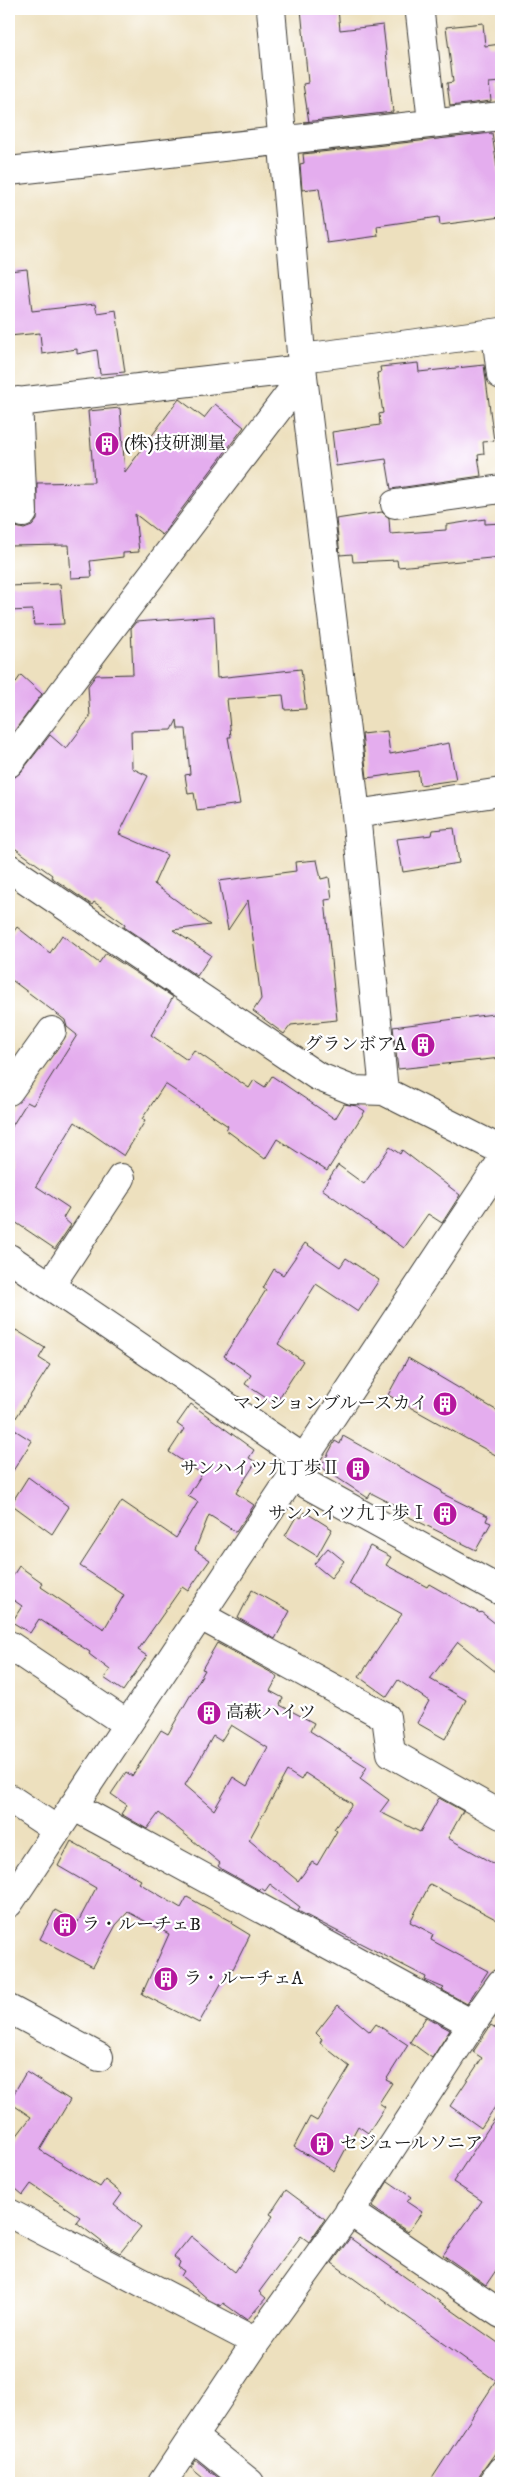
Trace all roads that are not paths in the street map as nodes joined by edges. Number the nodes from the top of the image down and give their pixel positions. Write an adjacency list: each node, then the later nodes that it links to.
1 (271, 9): 5 (street)
2 (420, 14): 4 (street)
3 (501, 116): 4 (street)
4 (432, 122): 5 (street)
5 (282, 139): 6 (street); 8 (street)
6 (9, 171)
7 (499, 332): 8 (street); 9 (street)
8 (302, 368): 10 (street); 14 (street); 16 (street)
9 (501, 375)
10 (14, 402): 13 (street)
11 (501, 489): 12 (street)
12 (395, 504)
13 (23, 513)
14 (9, 763)
15 (501, 792): 16 (street)
16 (356, 814): 20 (street)
17 (9, 868): 20 (street)
18 (52, 1031): 19 (street)
19 (9, 1091)
20 (384, 1091): 21 (street)
21 (501, 1150)
22 (501, 1162): 26 (street)
23 (121, 1178): 25 (street)
24 (9, 1258): 25 (street)
25 (50, 1286): 26 (street)
26 (298, 1467): 27 (street); 28 (street)
27 (501, 1591)
28 (199, 1615): 30 (street); 33 (street)
29 (9, 1644): 30 (street)
30 (127, 1724): 32 (street)
31 (9, 1798): 34 (street)
32 (73, 1806): 34 (street); 38 (street)
33 (501, 1815)
34 (57, 1830): 35 (street)
35 (9, 1903)
36 (501, 1983): 38 (street)
37 (9, 2009): 39 (street)
38 (472, 2024): 40 (street)
39 (100, 2057)
40 (350, 2210): 42 (street); 43 (street)
41 (9, 2212): 43 (street)
42 (501, 2314)
43 (256, 2342): 44 (street)
44 (193, 2437): 46 (street); 47 (street)
45 (501, 2471): 48 (street)
46 (162, 2483)
47 (250, 2483)
48 (493, 2483)

